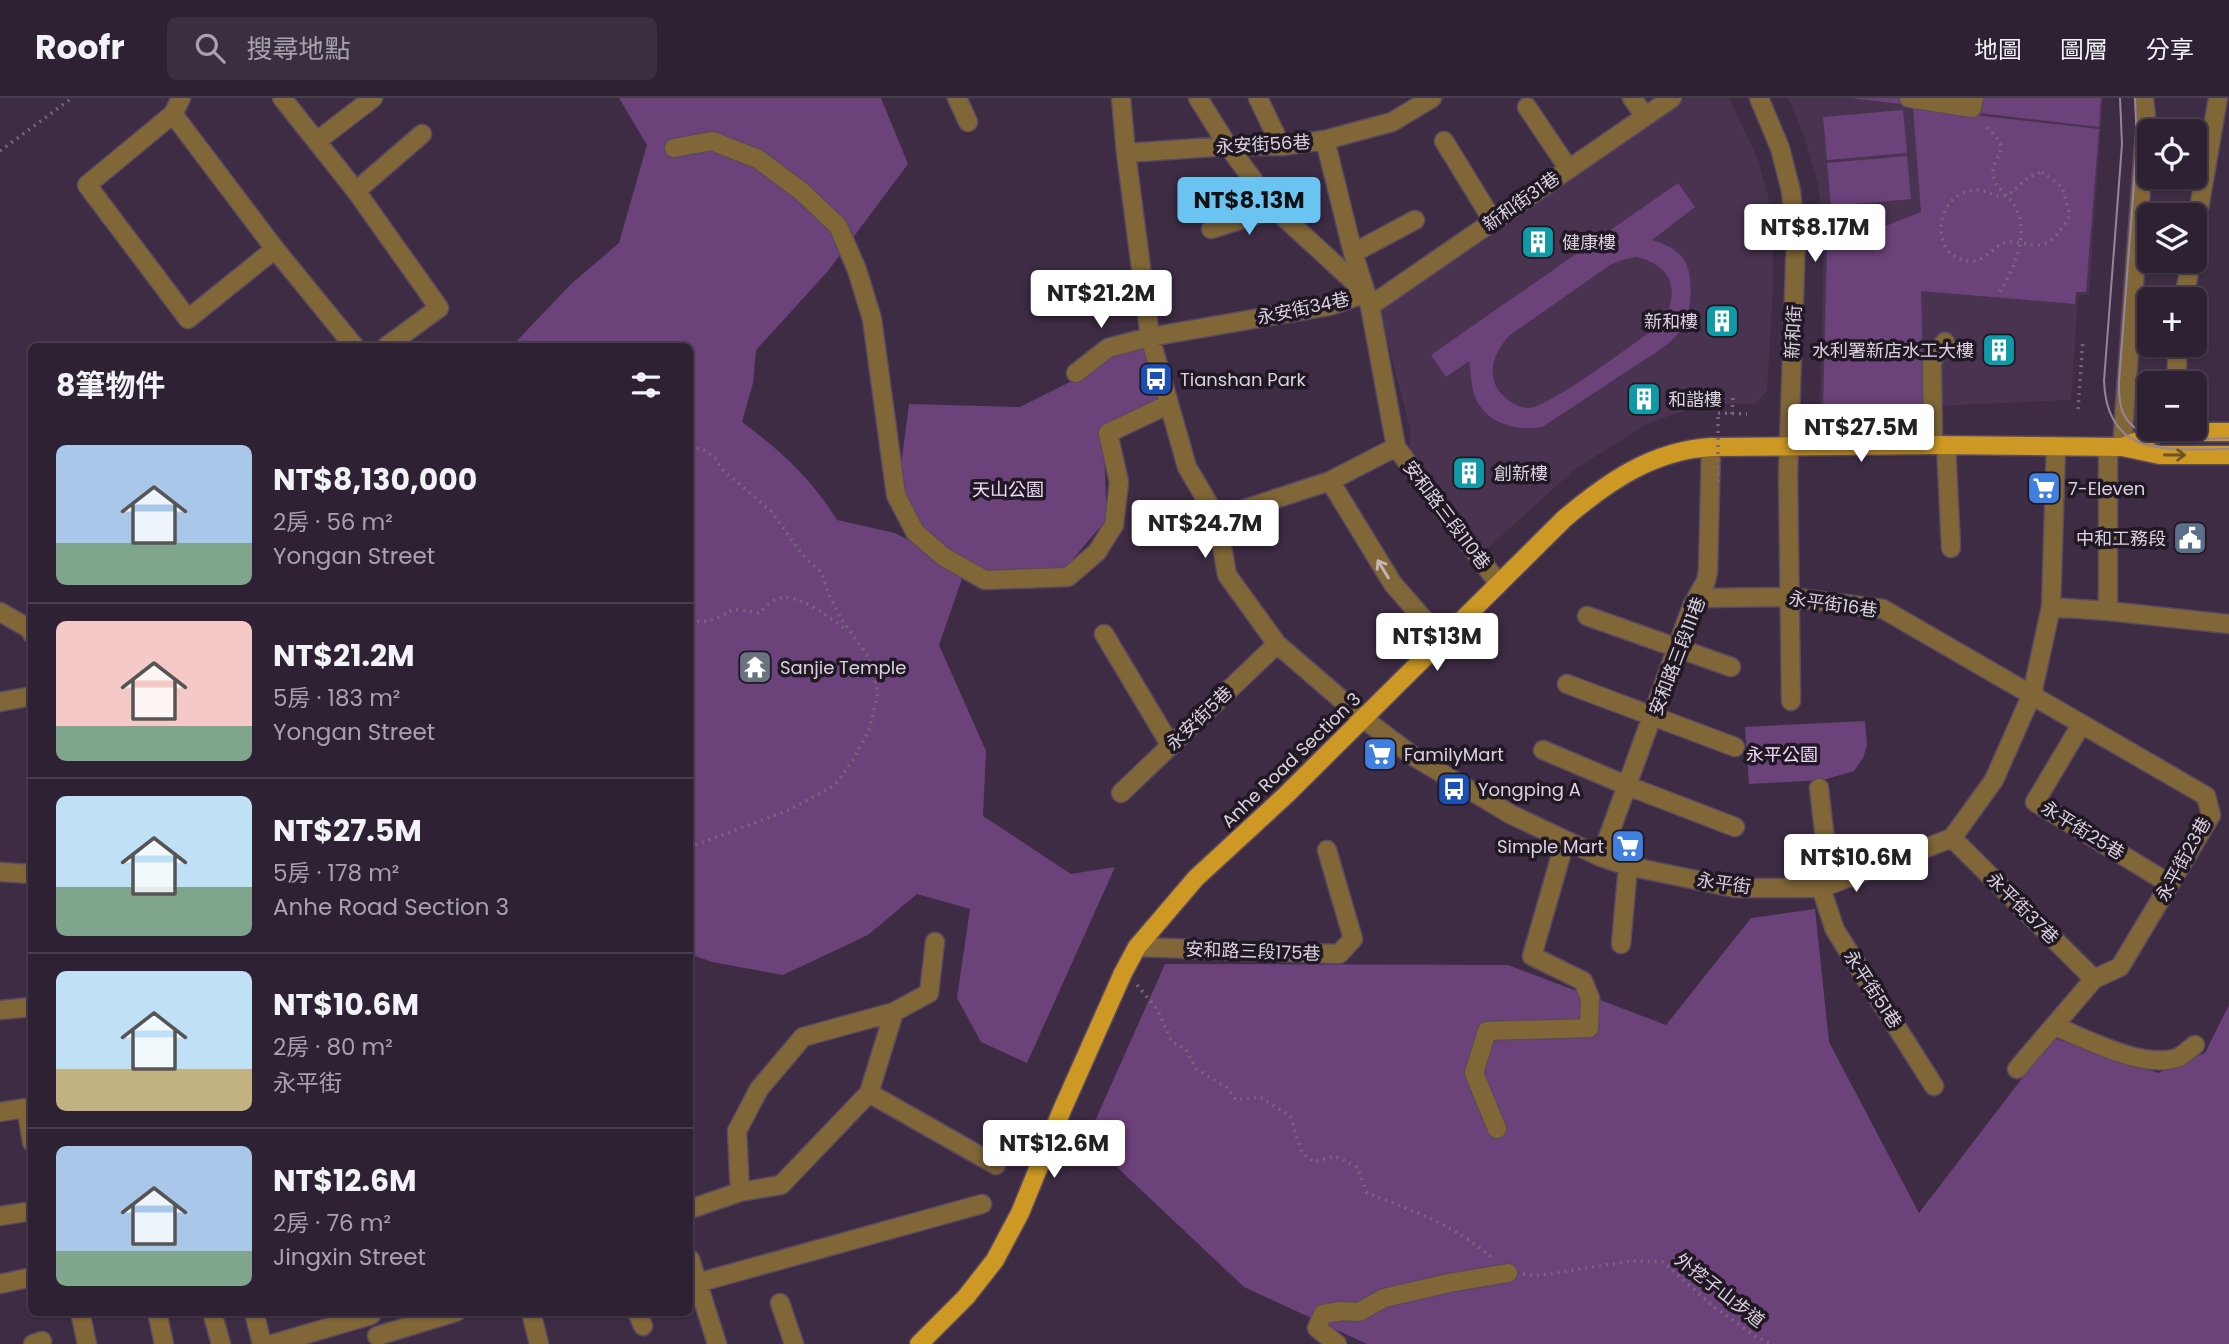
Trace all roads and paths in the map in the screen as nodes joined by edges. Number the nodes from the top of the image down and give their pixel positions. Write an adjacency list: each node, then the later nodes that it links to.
1 (72, 98): 28 (path)
2 (282, 98): 22 (street)
3 (373, 98): 22 (street)
4 (957, 98): 19 (street)
5 (1121, 98): 29 (street)
6 (1198, 98): 25 (street, 永安街34巷)
7 (1258, 98): 26 (street)
8 (1432, 98): 23 (street, 永安街56巷)
9 (1632, 98): 18 (street)
10 (1672, 98): 18 (street, 新和街31巷)
11 (1909, 98): 12 (street)
12 (1974, 98)
13 (2144, 98): 62 (street)
14 (2218, 98): 33 (street)
15 (1766, 101): 58 (street, 新和街)
16 (177, 106): 39 (street); 39 (street)
17 (1527, 107): 30 (street)
18 (1645, 116): 30 (street, 新和街31巷)
19 (968, 122)
20 (1987, 127): 32 (path)
21 (422, 134): 31 (street)
22 (317, 141): 31 (street)
23 (1325, 141): 26 (street, 永安街56巷); 40 (street)
24 (1444, 141): 36 (street)
25 (1228, 146): 26 (street, 永安街56巷); 29 (street, 永安街56巷); 34 (street, 永安街34巷)
26 (1281, 146)
27 (674, 148): 50 (street)
28 (0, 151)
29 (1126, 153): 43 (street)
30 (1568, 168): 36 (street, 新和街31巷)
31 (356, 191): 47 (street)
32 (2006, 195): 38 (path); 38 (path); 38 (path)
33 (2200, 203)
34 (1275, 209): 37 (street); 42 (street, 永安街34巷)
35 (1415, 220): 40 (street)
36 (1493, 221): 42 (street, 新和街31巷)
37 (1211, 229)
38 (2019, 242): 41 (path)
39 (275, 248): 46 (street)
40 (1353, 253): 42 (street)
41 (1998, 293)
42 (1368, 300): 43 (street, 永安街34巷); 59 (street)
43 (1150, 337): 48 (street, 永安街34巷); 50 (street)
44 (2083, 340): 51 (path)
45 (1945, 342): 57 (street)
46 (352, 343)
47 (391, 343)
48 (1076, 373)
49 (1733, 396): 52 (path)
50 (1169, 404): 67 (street)
51 (2078, 409)
52 (1732, 414): 53 (path); 66 (path, bridge)
53 (1746, 414)
54 (2207, 431): 55 (main road, Anhe Road Section 3)
55 (2229, 432)
56 (2137, 440): 62 (main road, Anhe Road Section 3)
57 (1939, 445): 58 (main road, Anhe Road Section 3); 61 (main road, Anhe Road Section 3); 68 (street)
58 (1789, 446): 60 (main road, Anhe Road Section 3); 70 (street, 新和街)
59 (1396, 447): 65 (street); 69 (street, 安和路三段110巷)
60 (1711, 447): 69 (main road, Anhe Road Section 3); 71 (street, 安和路三段111巷)
61 (2056, 447): 62 (main road, Anhe Road Section 3); 72 (street)
62 (2115, 447): 64 (main road, Anhe Road Section 3, one-way to 64); 73 (street)
63 (693, 450): 80 (path)
64 (2229, 455)
65 (1330, 481): 67 (street); 81 (street, one-way to 65)
66 (1718, 482)
67 (1217, 518): 82 (street, 永平街)
68 (1951, 548)
69 (1499, 584): 81 (main road, Anhe Road Section 3)
70 (1790, 597): 71 (street, 永平街16巷); 86 (street, 永平街16巷); 88 (street, 新和街)
71 (1697, 598): 83 (street, 安和路三段111巷)
72 (2050, 607): 73 (street); 86 (street)
73 (2108, 611): 77 (street)
74 (0, 612): 78 (street)
75 (1587, 616): 83 (street)
76 (693, 621): 80 (path)
77 (2229, 624)
78 (28, 628)
79 (1104, 634): 93 (street)
80 (853, 636): 102 (path)
81 (1442, 640): 91 (main road, Anhe Road Section 3)
82 (1277, 644): 91 (street, 永平街); 93 (street, 永安街5巷)
83 (1678, 648): 84 (street); 90 (street, 安和路三段111巷)
84 (1731, 667)
85 (1567, 684): 90 (street)
86 (2032, 694): 92 (street, 永平街23巷); 100 (street)
87 (28, 697): 89 (street)
88 (1791, 701)
89 (0, 702)
90 (1654, 716): 94 (street); 96 (street, 安和路三段111巷)
91 (1364, 719): 101 (street, 永平街); 112 (main road, Anhe Road Section 3)
92 (2081, 725): 108 (street, 永平街23巷); 108 (street, 永平街25巷)
93 (1171, 746): 98 (street, 永安街5巷)
94 (1735, 747)
95 (1543, 750): 96 (street)
96 (1628, 786): 99 (street); 104 (street, 安和路三段111巷)
97 (1819, 788): 109 (street, 永平街51巷)
98 (1121, 793)
99 (1735, 827)
100 (1952, 838): 109 (street, 永平街); 114 (street, 永平街37巷)
101 (1565, 841): 104 (street, 永平街); 125 (street)
102 (693, 846)
103 (1328, 850): 112 (street, 安和路三段175巷)
104 (1601, 857): 105 (street, 永平街)
105 (1628, 866): 109 (street, 永平街); 111 (street)
106 (0, 872): 107 (street)
107 (28, 874)
108 (2170, 884): 114 (street, 永平街23巷)
109 (1825, 885): 121 (street, 永平街51巷)
110 (935, 942): 117 (street)
111 (1621, 944)
112 (1137, 947): 113 (main road, Anhe Road Section 3)
113 (1123, 972): 133 (path); 155 (main road, Anhe Road Section 3)
114 (2094, 979): 118 (street, 永平街23巷)
115 (28, 1007): 116 (street)
116 (0, 1010)
117 (894, 1012): 122 (street); 127 (street)
118 (2054, 1026): 119 (street); 120 (street, 永平街23巷)
119 (2195, 1045)
120 (2017, 1069)
121 (1934, 1086)
122 (869, 1093): 126 (street); 127 (street)
123 (0, 1112): 124 (street)
124 (28, 1112)
125 (1497, 1129)
126 (996, 1165)
127 (740, 1192): 129 (street)
128 (982, 1204): 135 (street)
129 (693, 1208)
130 (28, 1212): 131 (street)
131 (0, 1216)
132 (693, 1269): 135 (street)
133 (1508, 1273): 156 (street); 157 (path, 外挖子山步道)
134 (28, 1278): 136 (street)
135 (697, 1283): 153 (street)
136 (0, 1284)
137 (780, 1303): 154 (street)
138 (81, 1316): 147 (street)
139 (158, 1316): 148 (street)
140 (213, 1316): 149 (street)
141 (255, 1316): 150 (street)
142 (364, 1316): 151 (street)
143 (371, 1316): 146 (street)
144 (445, 1316): 146 (street)
145 (532, 1316): 152 (street)
146 (378, 1340)
147 (87, 1344)
148 (164, 1344)
149 (221, 1344)
150 (262, 1344)
151 (273, 1344)
152 (539, 1344)
153 (717, 1344)
154 (794, 1344)
155 (919, 1344)
156 (1337, 1344)
157 (1772, 1344)

